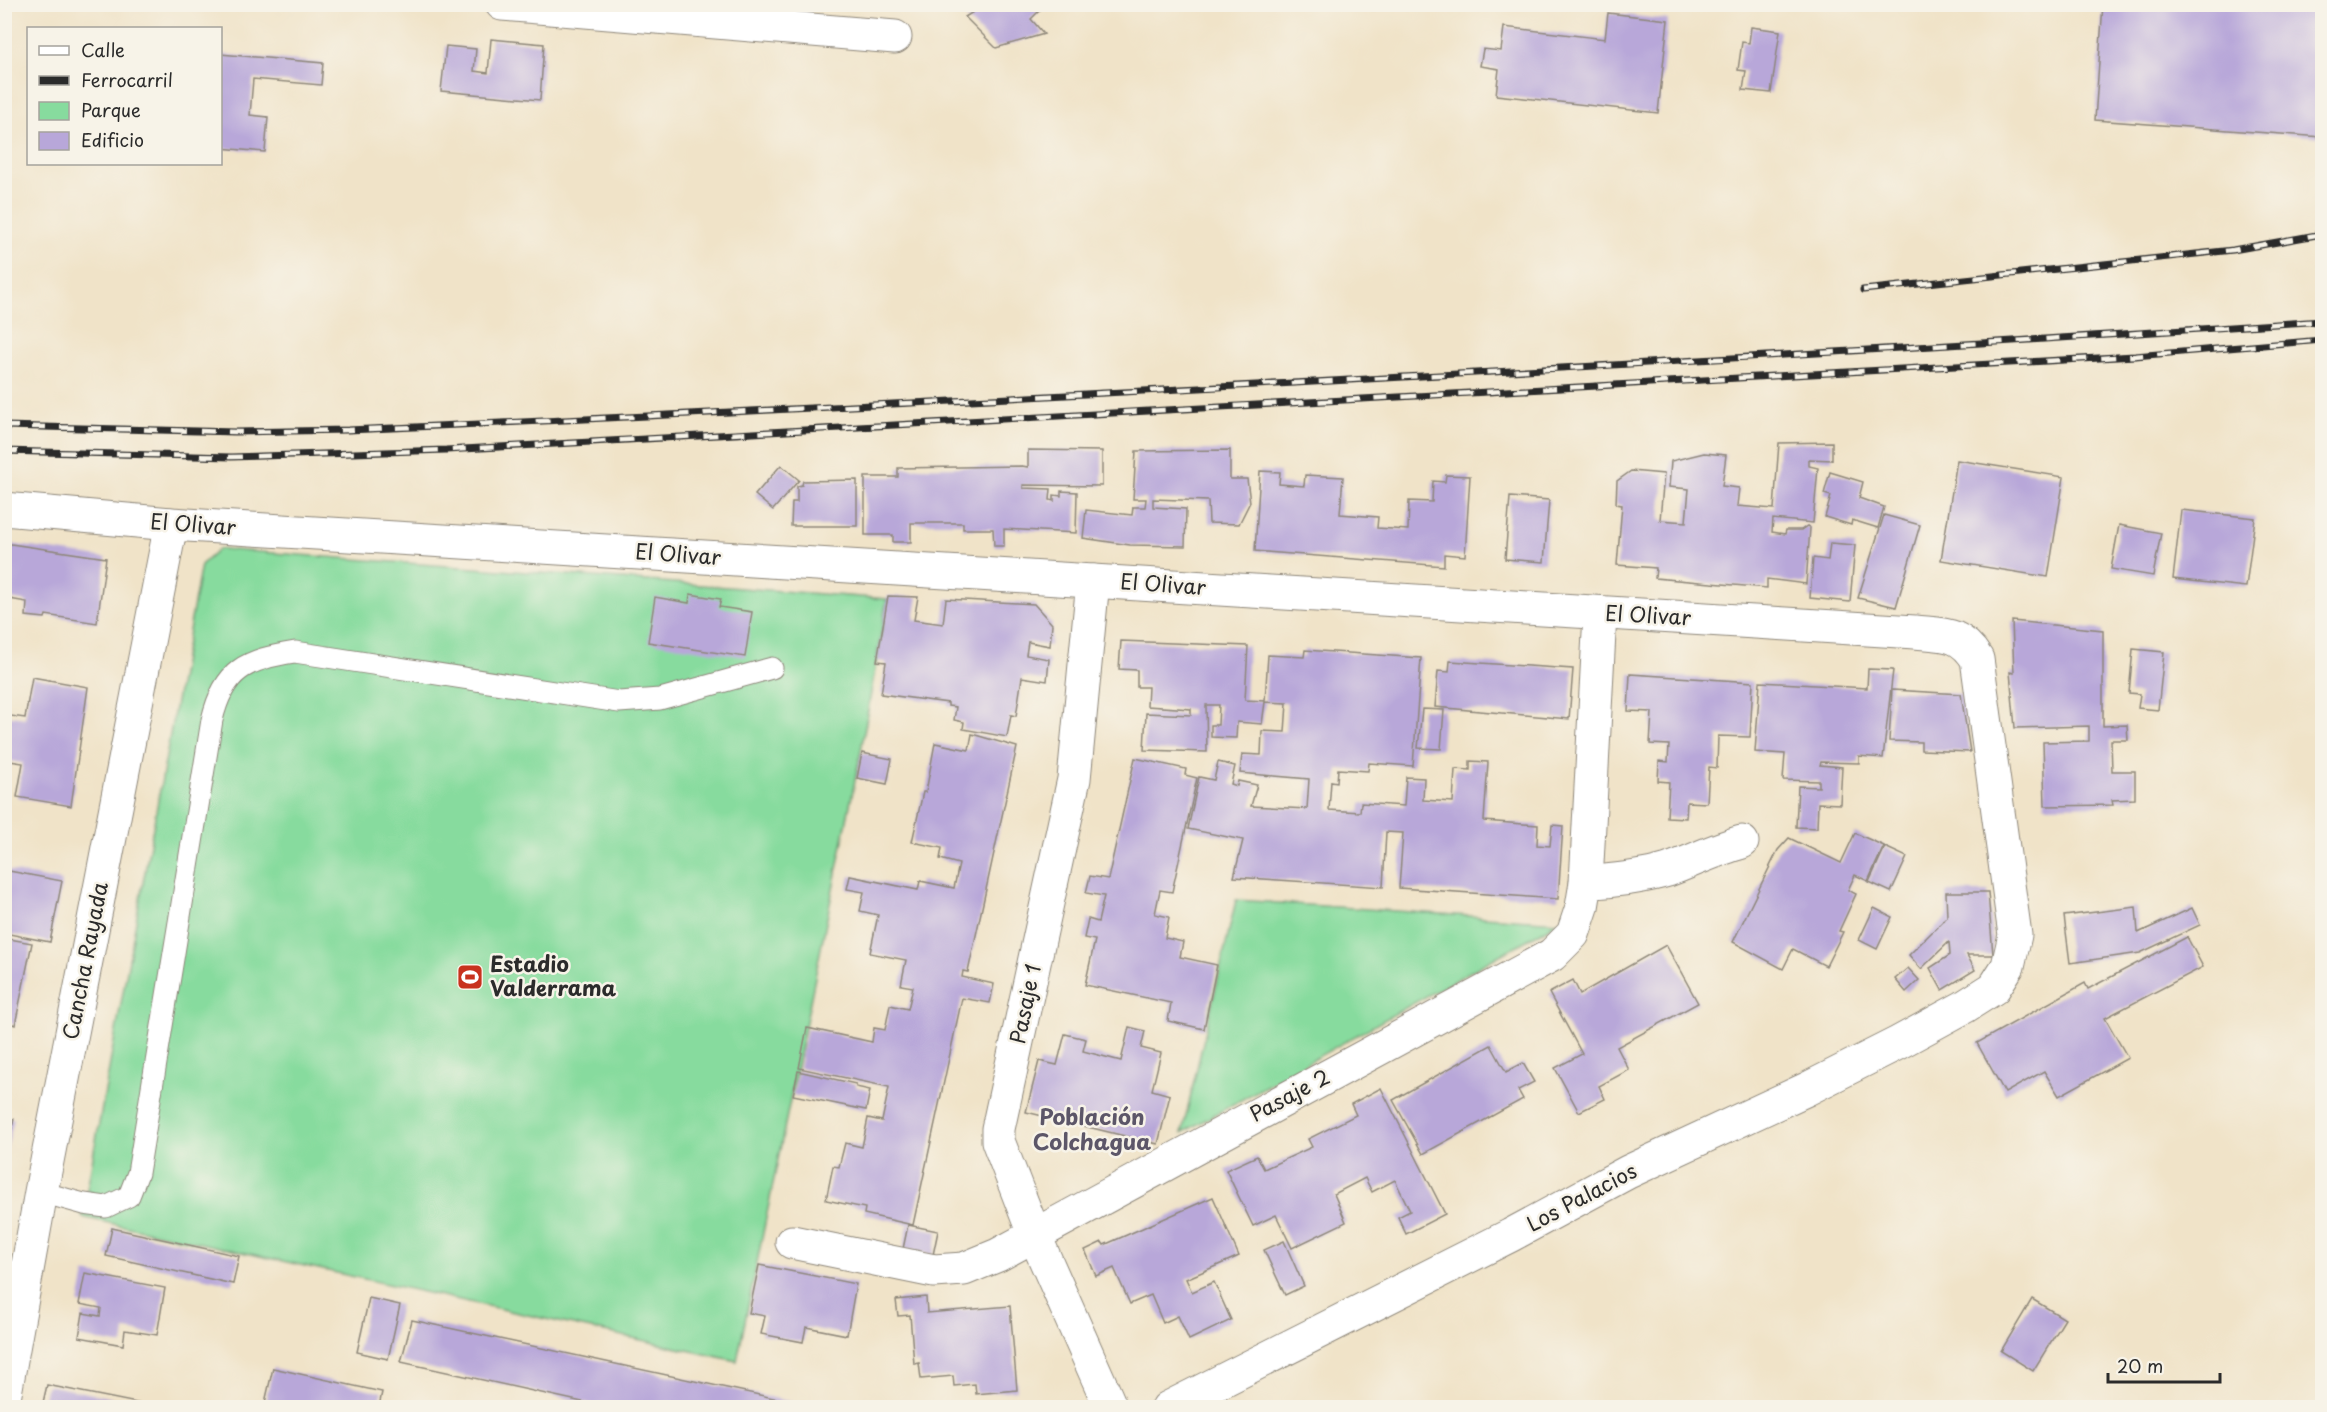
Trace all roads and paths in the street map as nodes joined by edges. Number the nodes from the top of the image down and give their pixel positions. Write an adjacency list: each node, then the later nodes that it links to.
1 (502, 4): 2 (street)
2 (538, 6): 3 (street)
3 (895, 37)
4 (4, 509): 5 (street, El Olivar)
5 (171, 524): 6 (street, El Olivar); 12 (street, Cancha Rayada)
6 (1093, 581): 7 (street, El Olivar); 13 (street, Pasaje 1)
7 (1600, 614): 10 (street, Pasaje 2); 11 (street, El Olivar)
8 (771, 668): 12 (lane)
9 (1742, 842): 10 (street)
10 (1586, 883): 13 (street, Pasaje 2)
11 (1994, 988): 17 (street, Los Palacios)
12 (40, 1192): 15 (street, Cancha Rayada)
13 (1034, 1234): 14 (street, Pasaje 2); 16 (street, Pasaje 1)
14 (792, 1242)
15 (4, 1399)
16 (1111, 1407)
17 (1168, 1407)

